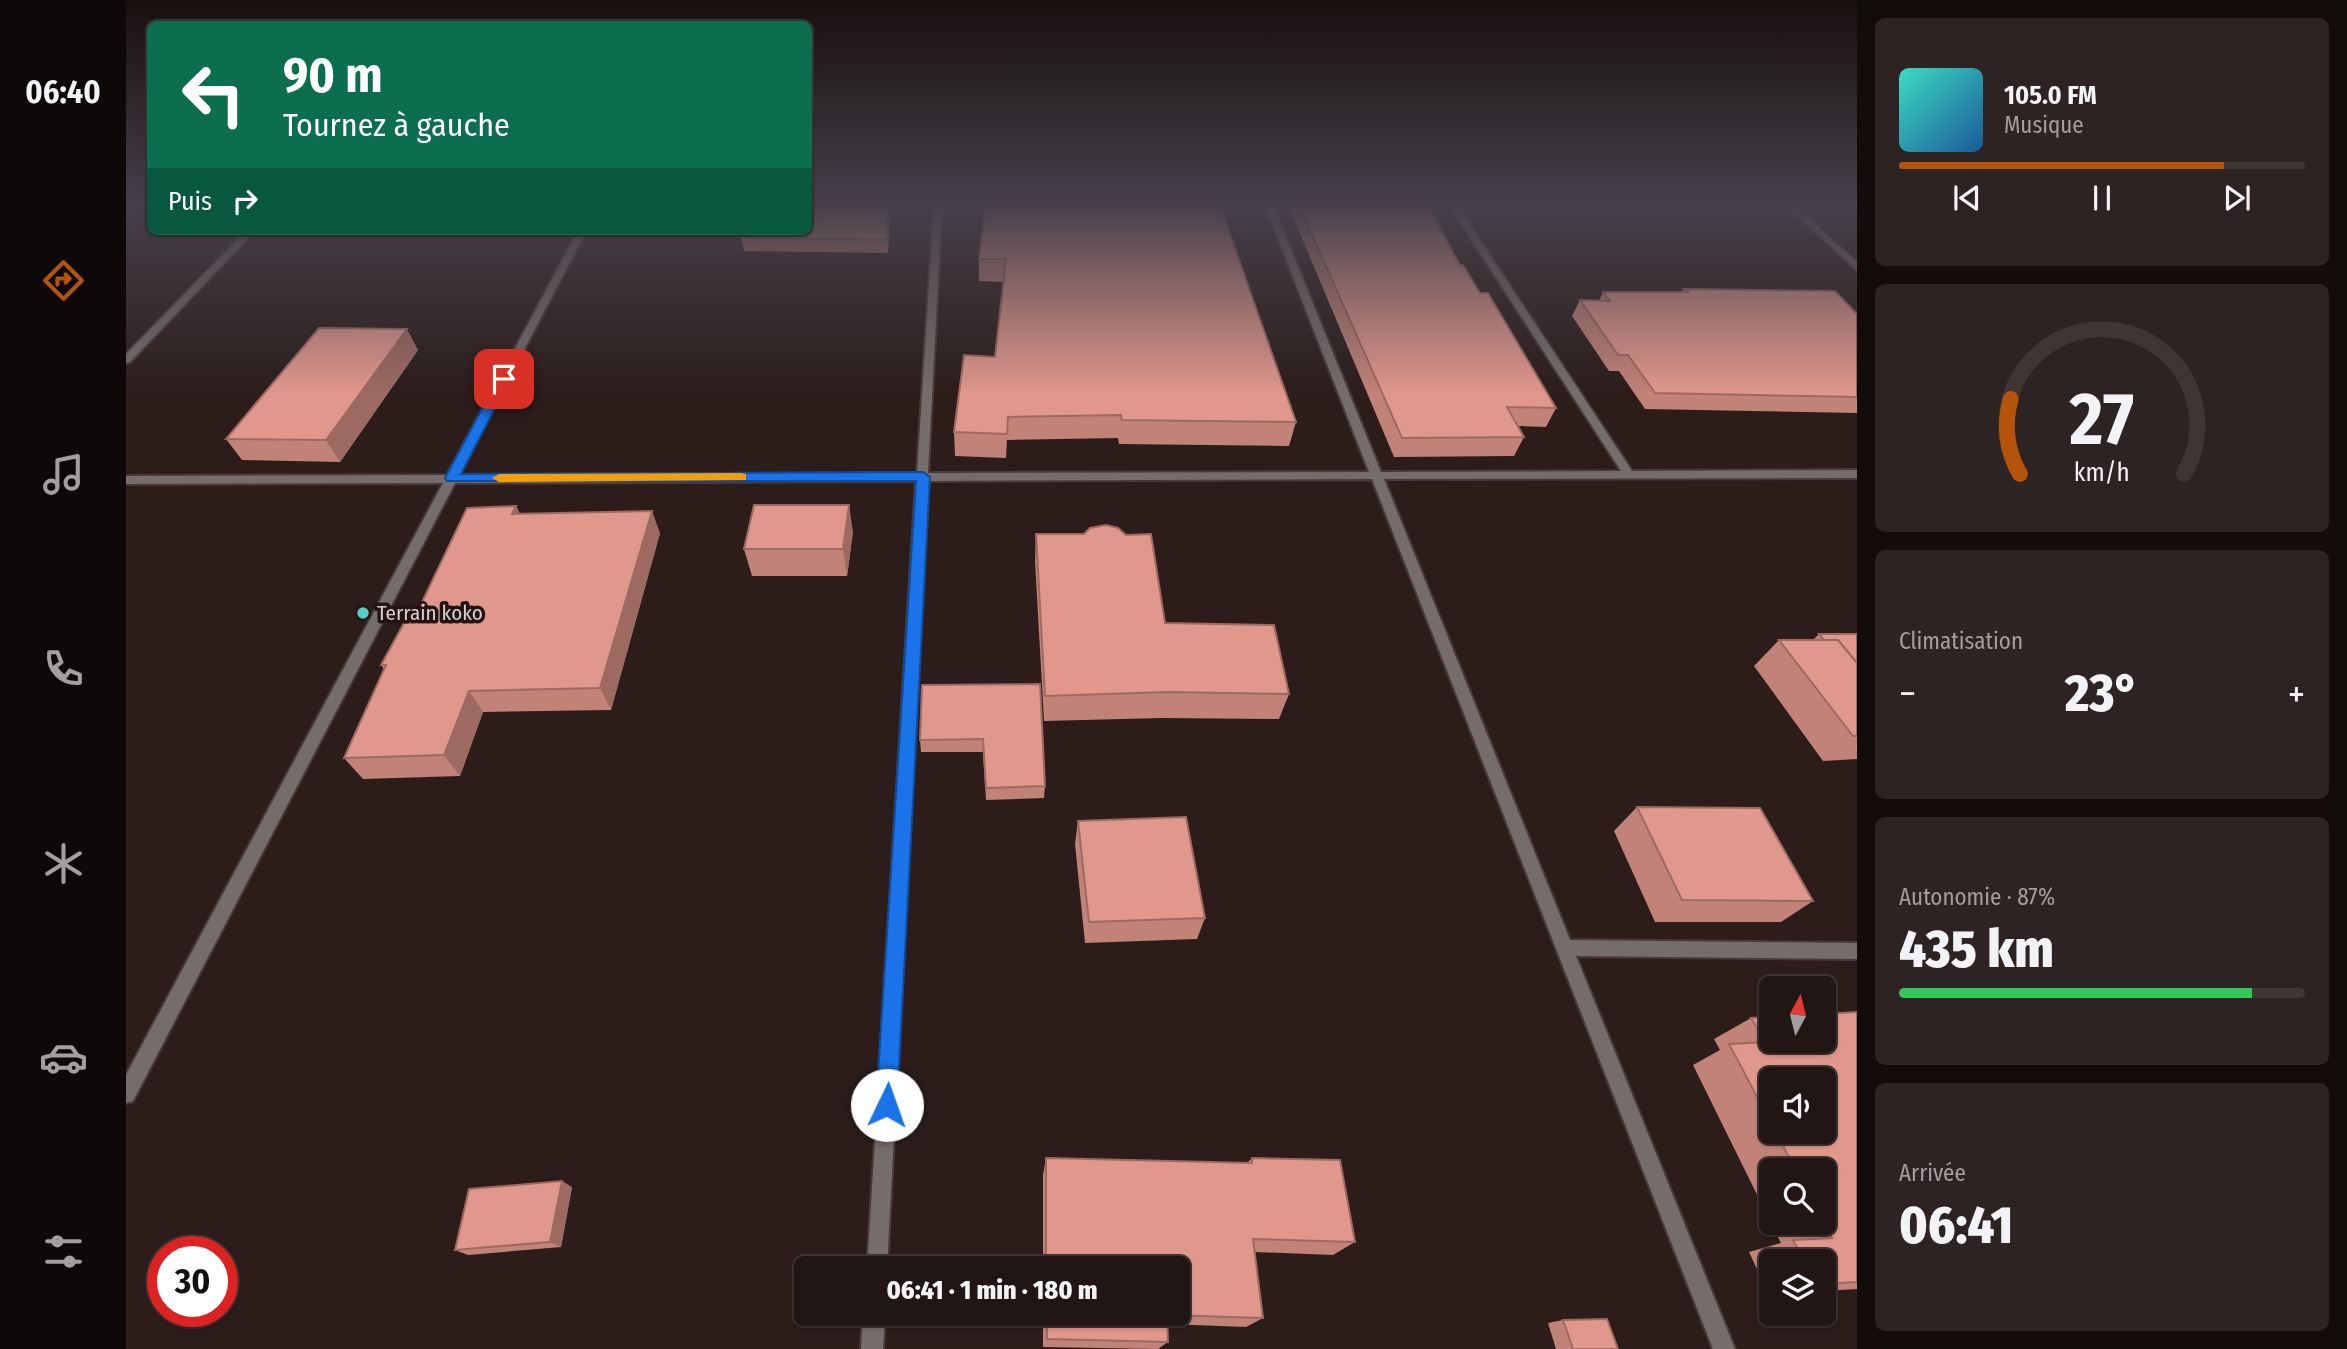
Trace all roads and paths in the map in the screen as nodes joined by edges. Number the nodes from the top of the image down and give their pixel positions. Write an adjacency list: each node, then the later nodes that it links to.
1 (215, 268): 6 (street)
2 (563, 268): 11 (street)
3 (935, 268): 10 (street)
4 (1294, 268): 8 (street)
5 (1494, 268): 9 (street)
6 (126, 360)
7 (1857, 474): 9 (street)
8 (1377, 475): 9 (street); 10 (street); 13 (street)
9 (1629, 475)
10 (923, 477): 11 (street); 16 (street)
11 (452, 478): 12 (street); 15 (street)
12 (126, 480)
13 (1565, 948): 14 (street); 19 (street)
14 (1857, 951)
15 (126, 1094)
16 (878, 1256)
17 (873, 1326): 18 (street)
18 (872, 1349)
19 (1724, 1349)

